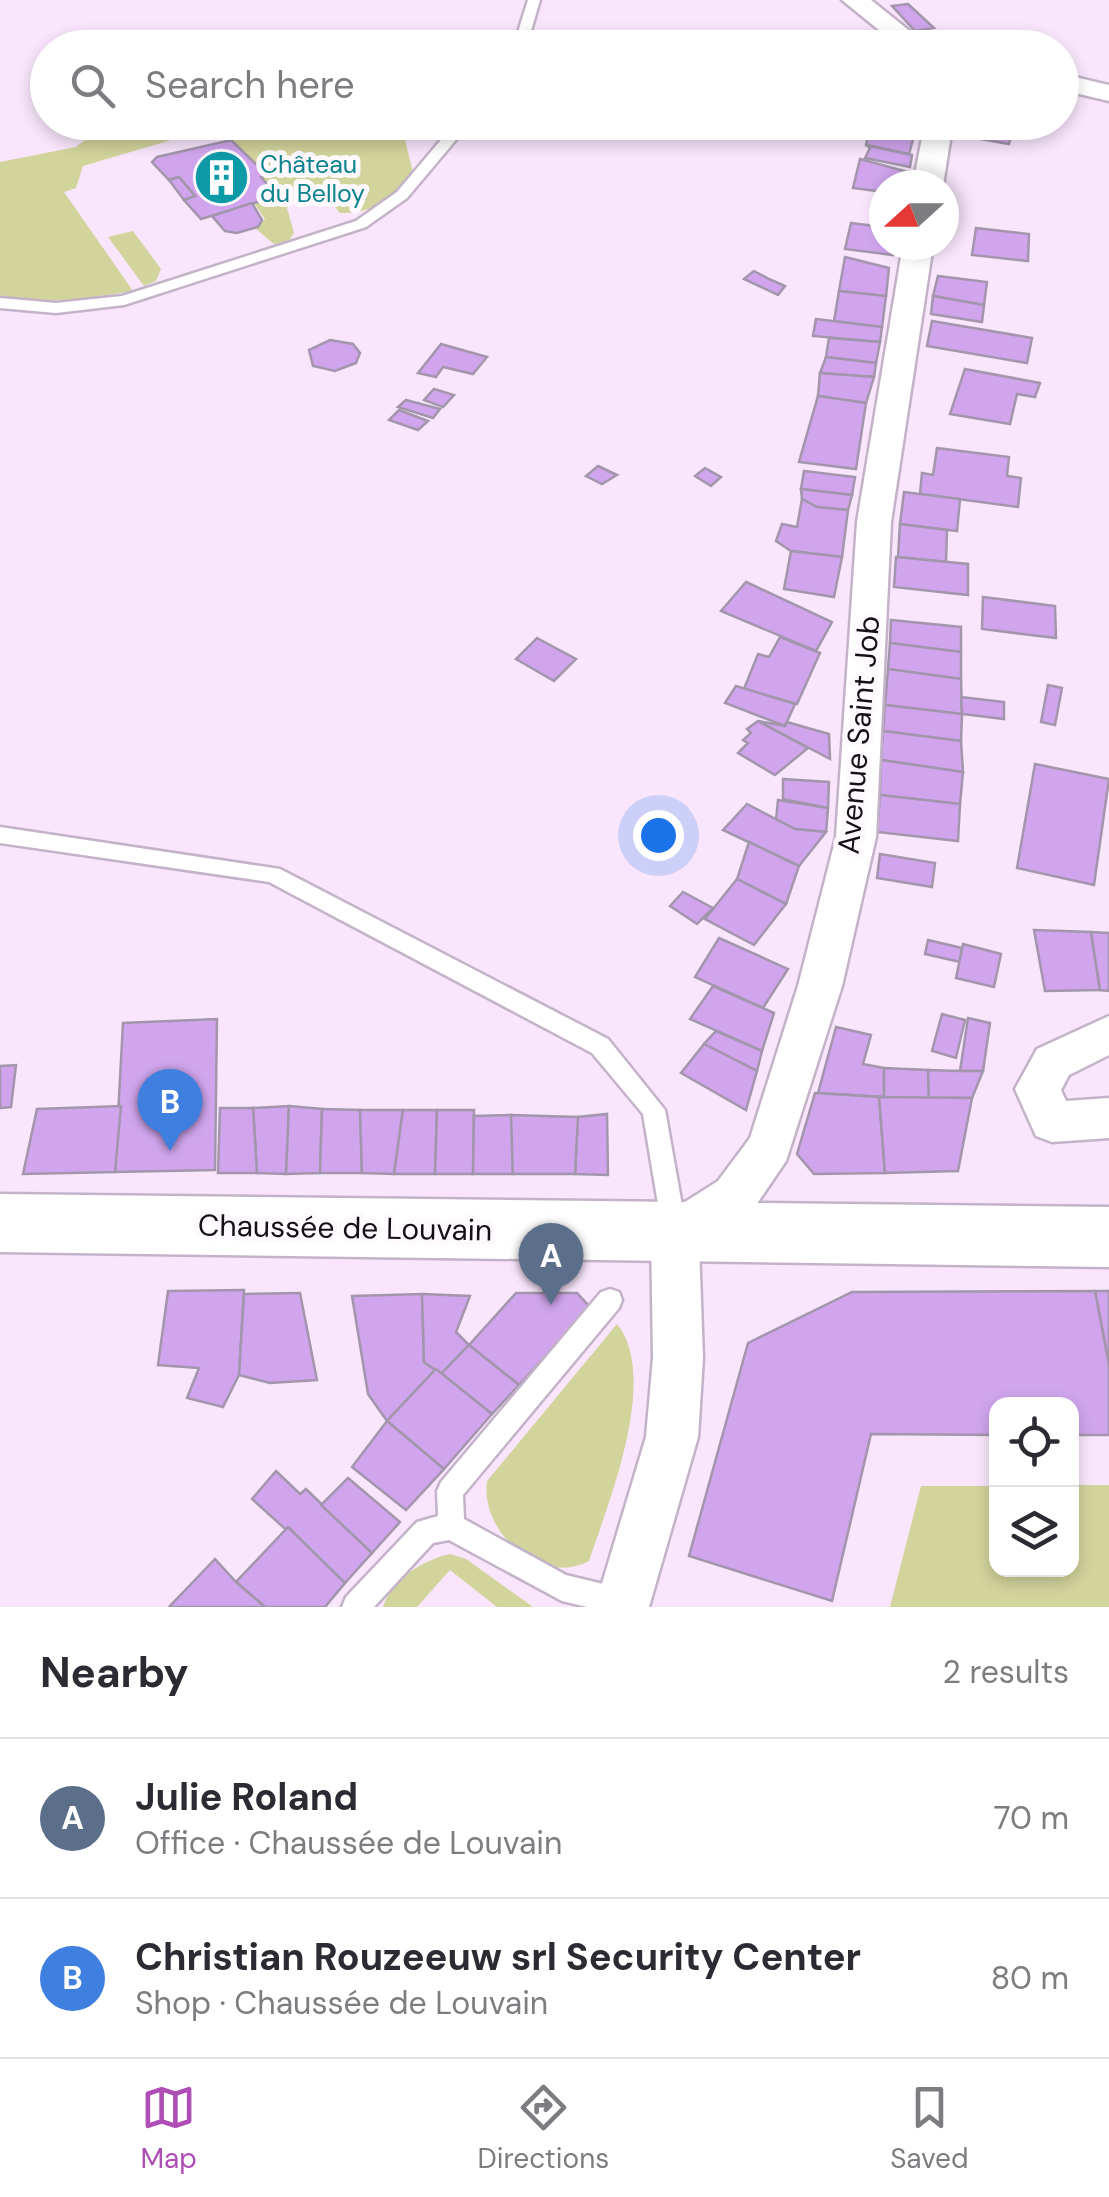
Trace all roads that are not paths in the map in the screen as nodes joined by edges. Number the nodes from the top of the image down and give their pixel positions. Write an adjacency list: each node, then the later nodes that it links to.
1 (534, 0): 3 (lane)
2 (854, 0): 4 (street)
3 (527, 30)
4 (894, 30)
5 (1079, 86): 6 (street)
6 (1109, 93)
7 (449, 140): 11 (lane)
8 (936, 140): 9 (street)
9 (931, 170)
10 (916, 260): 16 (street, Avenue Saint Job)
11 (0, 303)
12 (0, 835): 16 (lane)
13 (1109, 1034): 14 (street)
14 (1109, 1118)
15 (0, 1224): 16 (main road, Chaussée de Louvain)
16 (675, 1234): 17 (main road, Chaussée de Louvain); 20 (street)
17 (1109, 1237)
18 (610, 1300): 19 (lane)
19 (451, 1526): 20 (lane); 21 (lane)
20 (629, 1605)
21 (356, 1607)

